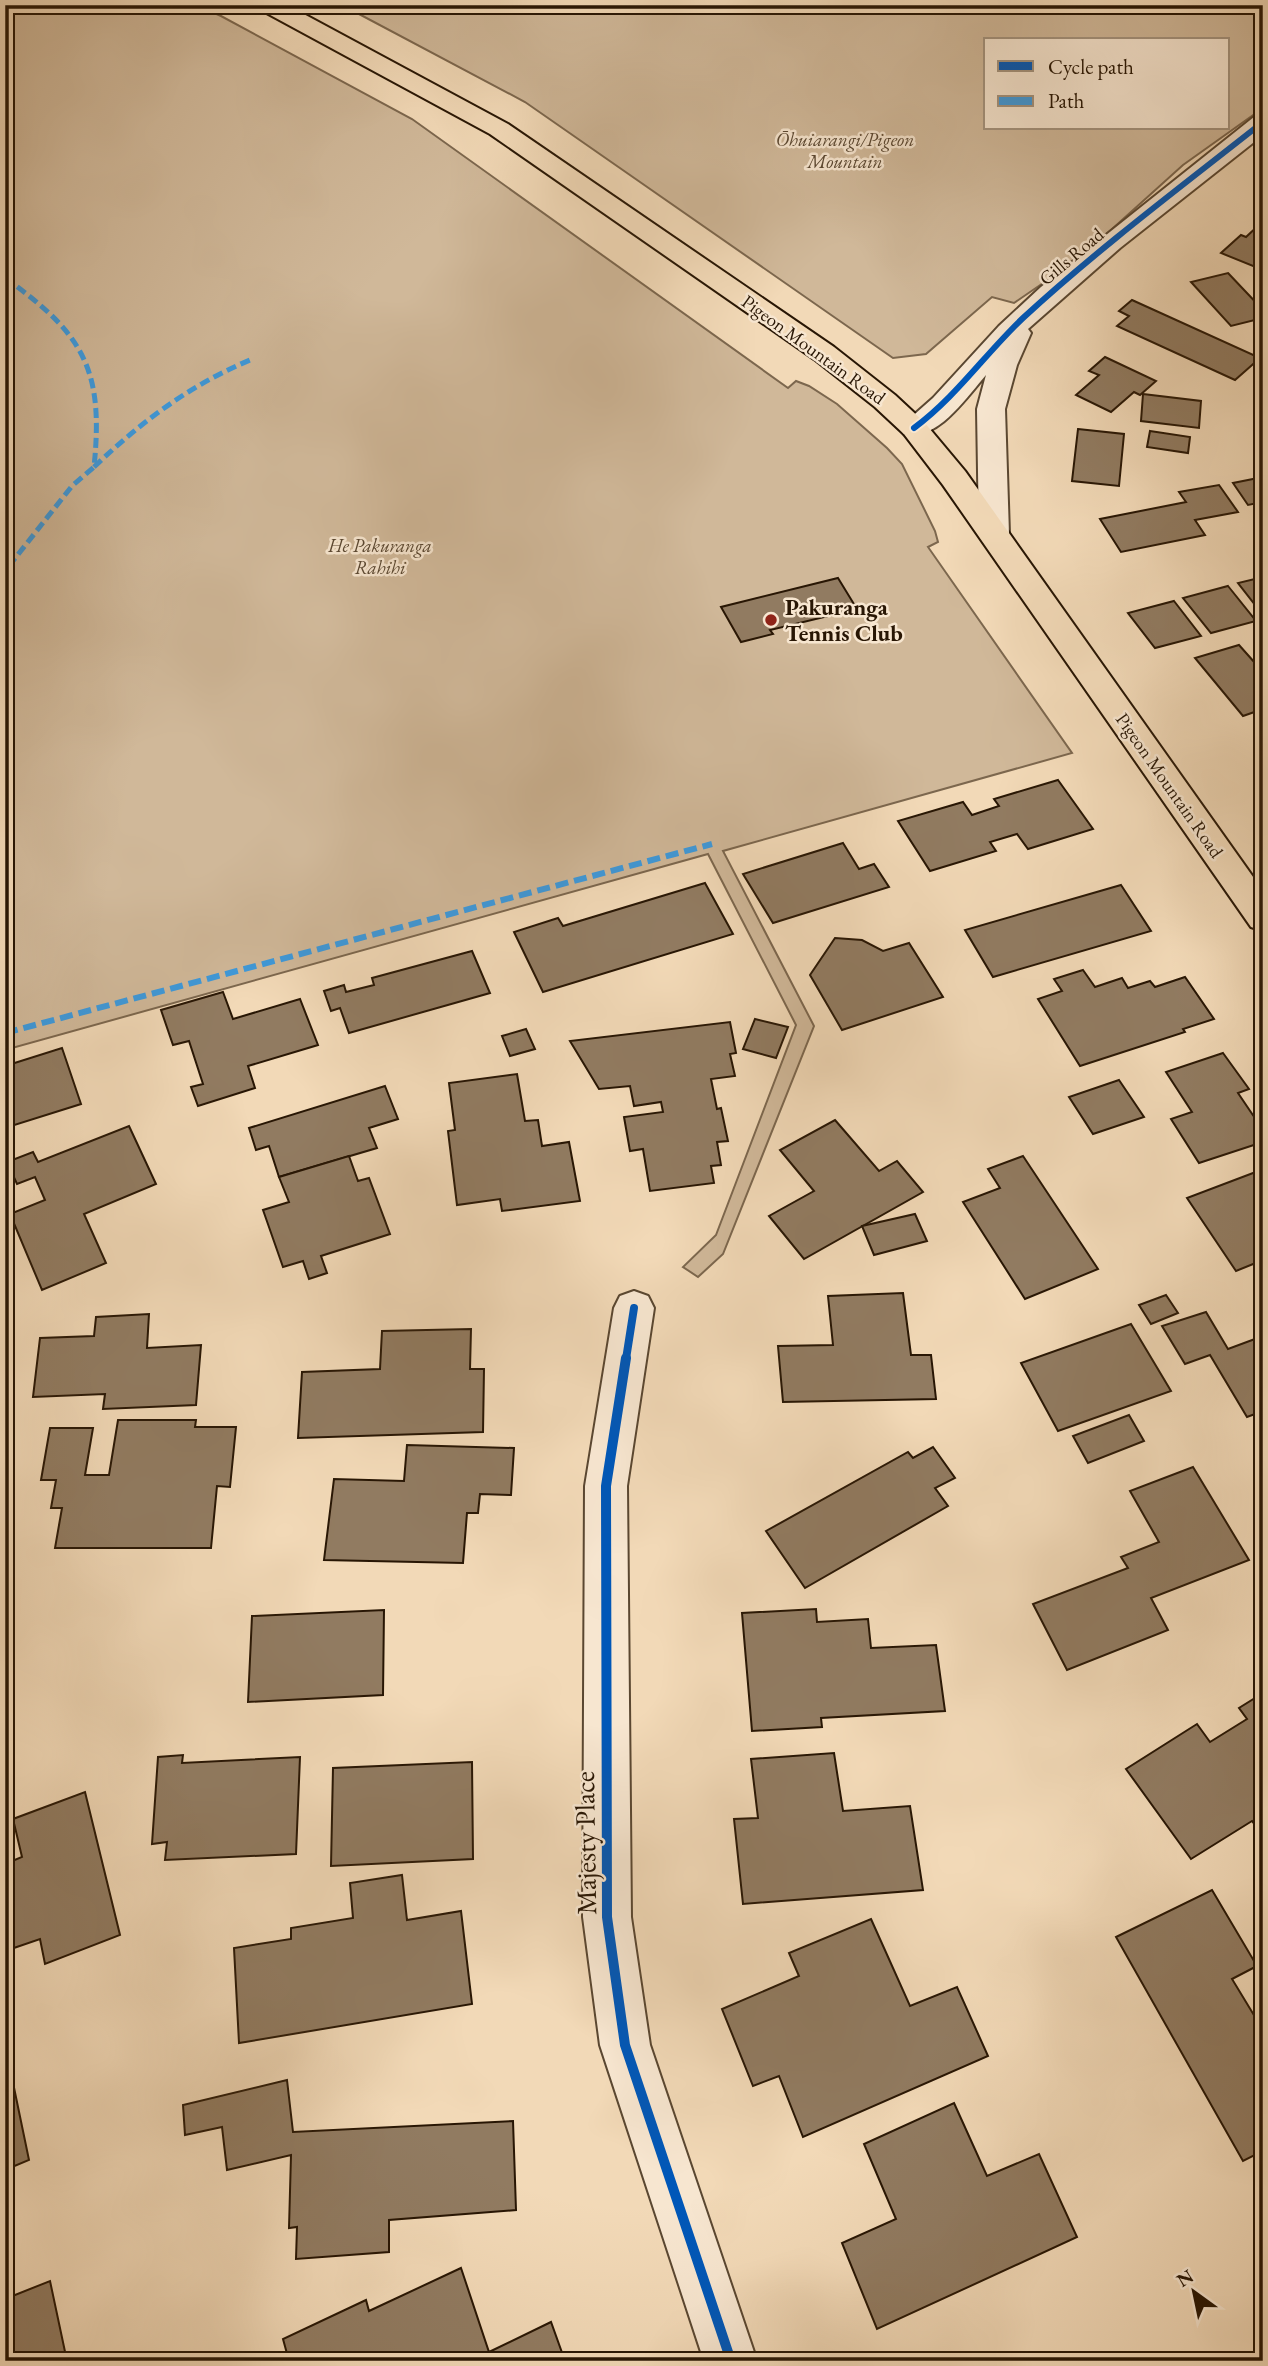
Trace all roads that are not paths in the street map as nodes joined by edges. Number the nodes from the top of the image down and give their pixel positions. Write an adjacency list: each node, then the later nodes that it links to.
1 (269, 5): 4 (main road, Pigeon Mountain Road)
2 (1263, 122): 3 (street, Gills Road)
3 (1023, 318): 4 (street, Gills Road); 5 (street)
4 (914, 429): 5 (main road, Pigeon Mountain Road)
5 (994, 534): 6 (main road, Pigeon Mountain Road)
6 (1263, 918)
7 (634, 1308): 8 (street, Majesty Place)
8 (731, 2361)

